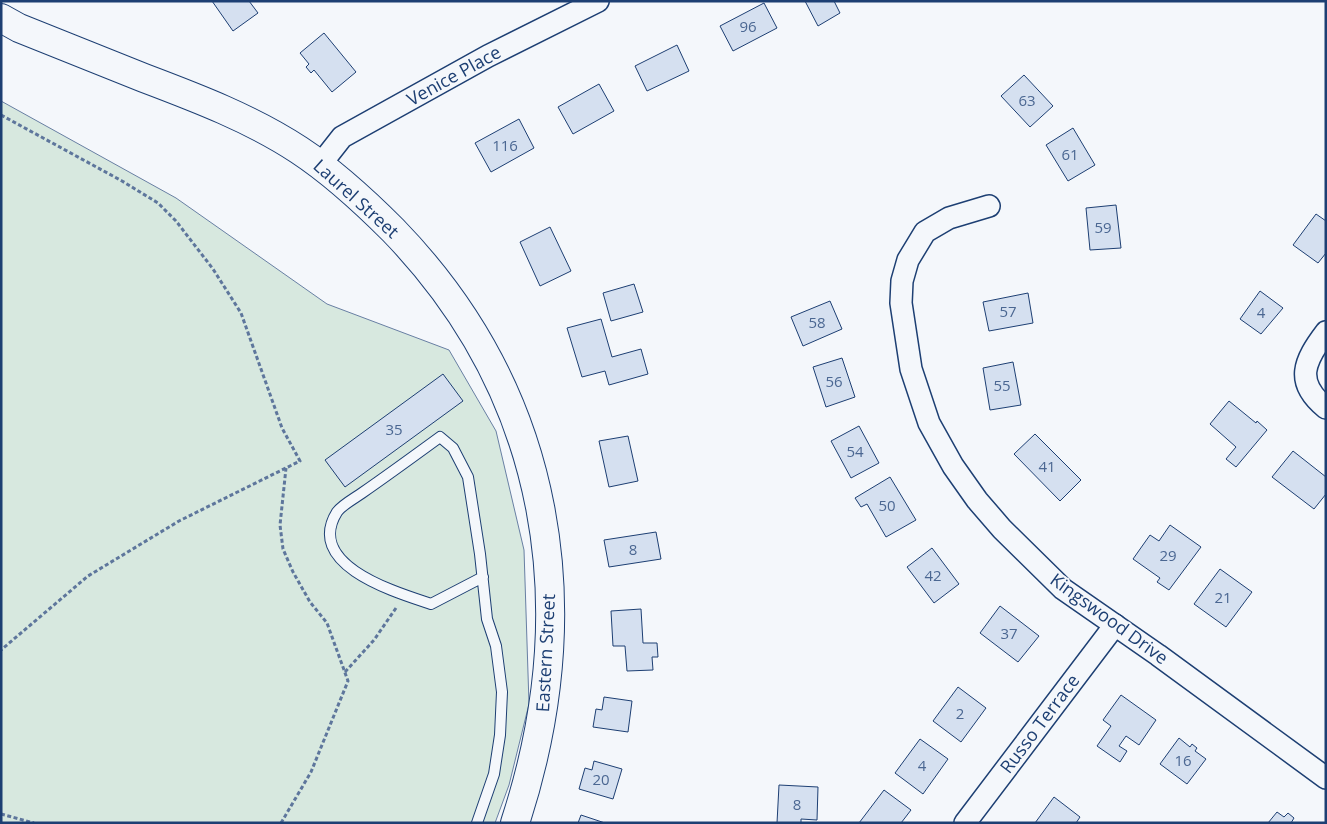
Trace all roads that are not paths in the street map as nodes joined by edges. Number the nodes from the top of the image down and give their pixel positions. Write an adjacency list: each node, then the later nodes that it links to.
1 (598, 1): 3 (street, Venice Place)
2 (1, 18): 3 (street, Laurel Street)
3 (320, 165): 7 (street, Laurel Street)
4 (989, 206): 9 (street, Kingswood Drive)
5 (1326, 332): 6 (street)
6 (1326, 408)
7 (546, 540): 12 (street, Eastern Street)
8 (483, 577): 8 (lane); 11 (lane)
9 (1115, 625): 10 (street, Kingswood Drive); 13 (street, Russo Terrace)
10 (1326, 778)
11 (477, 823)
12 (515, 823)
13 (965, 823)

